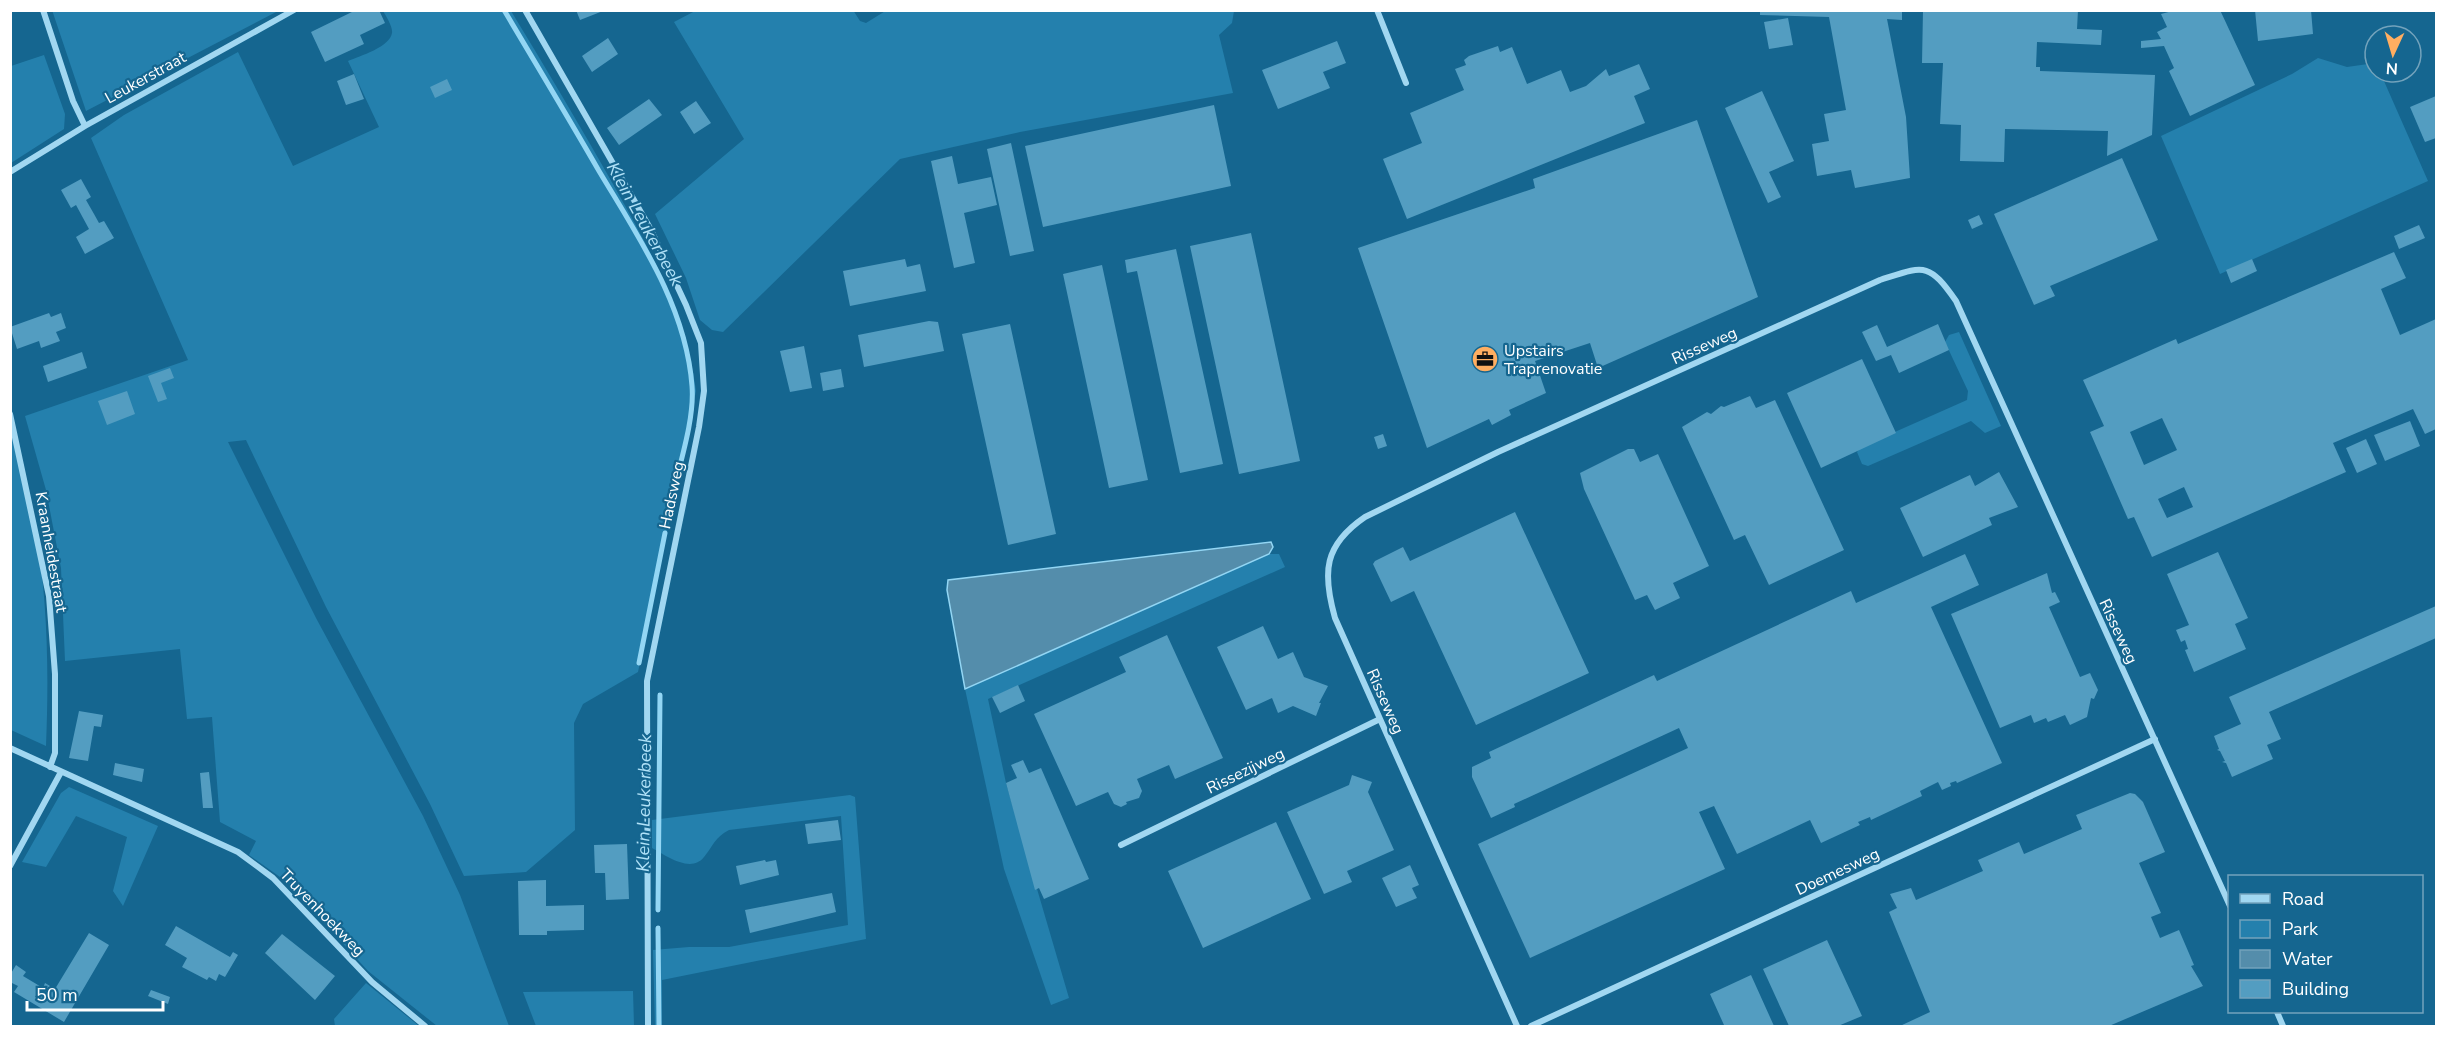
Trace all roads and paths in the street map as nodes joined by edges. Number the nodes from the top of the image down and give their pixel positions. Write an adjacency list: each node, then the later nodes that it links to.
1 (43, 10): 6 (street)
2 (294, 10): 6 (street, Leukerstraat)
3 (525, 10): 18 (street, Hadsweg)
4 (1377, 10): 5 (street)
5 (1406, 83)
6 (85, 126): 7 (street, Leukerstraat)
7 (10, 171)
8 (10, 414): 12 (street, Kraanheidestraat)
9 (1380, 719): 10 (street, Risseweg); 14 (street, Rissezijweg); 19 (street, Risseweg)
10 (2155, 739): 16 (street, Risseweg); 20 (street, Doemesweg)
11 (10, 748): 12 (street, Truyenhoekweg)
12 (50, 767): 13 (street, Truyenhoekweg)
13 (61, 772): 15 (street); 17 (street, Truyenhoekweg)
14 (1121, 845)
15 (10, 866)
16 (2228, 904)
17 (425, 1026)
18 (648, 1026)
19 (1516, 1026)
20 (1531, 1026)

